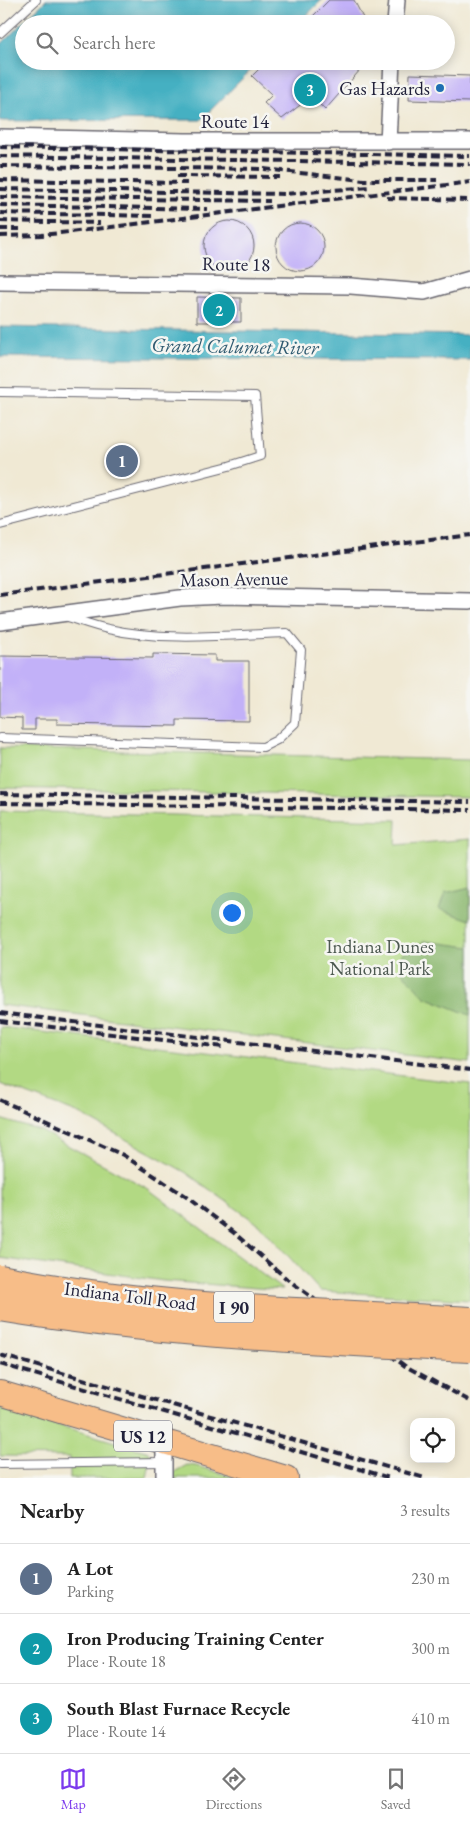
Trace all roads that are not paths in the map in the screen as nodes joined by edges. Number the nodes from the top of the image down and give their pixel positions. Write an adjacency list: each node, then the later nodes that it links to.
1 (36, 0): 3 (lane)
2 (397, 0): 4 (street)
3 (20, 15)
4 (396, 15)
5 (15, 19): 6 (lane)
6 (0, 33)
7 (392, 70): 10 (street)
8 (0, 137): 10 (street, Route 14)
9 (470, 141): 10 (street, Route 14)
10 (388, 142)
11 (470, 279): 12 (street, Route 18)
12 (0, 282)
13 (0, 392): 14 (lane)
14 (0, 525)
15 (470, 601): 16 (street, Mason Avenue)
16 (59, 614): 17 (street, Mason Avenue); 18 (lane)
17 (0, 622)
18 (0, 738)
19 (0, 1279): 21 (highway, Indiana Toll Road / I 90, bridge)
20 (0, 1307): 22 (highway, Indiana Toll Road / I 90, bridge)
21 (470, 1320)
22 (470, 1348)
23 (0, 1393): 24 (main road, US 12)
24 (164, 1452): 25 (lane); 26 (street); 27 (main road, US 12)
25 (0, 1464)
26 (164, 1478)
27 (286, 1478)

